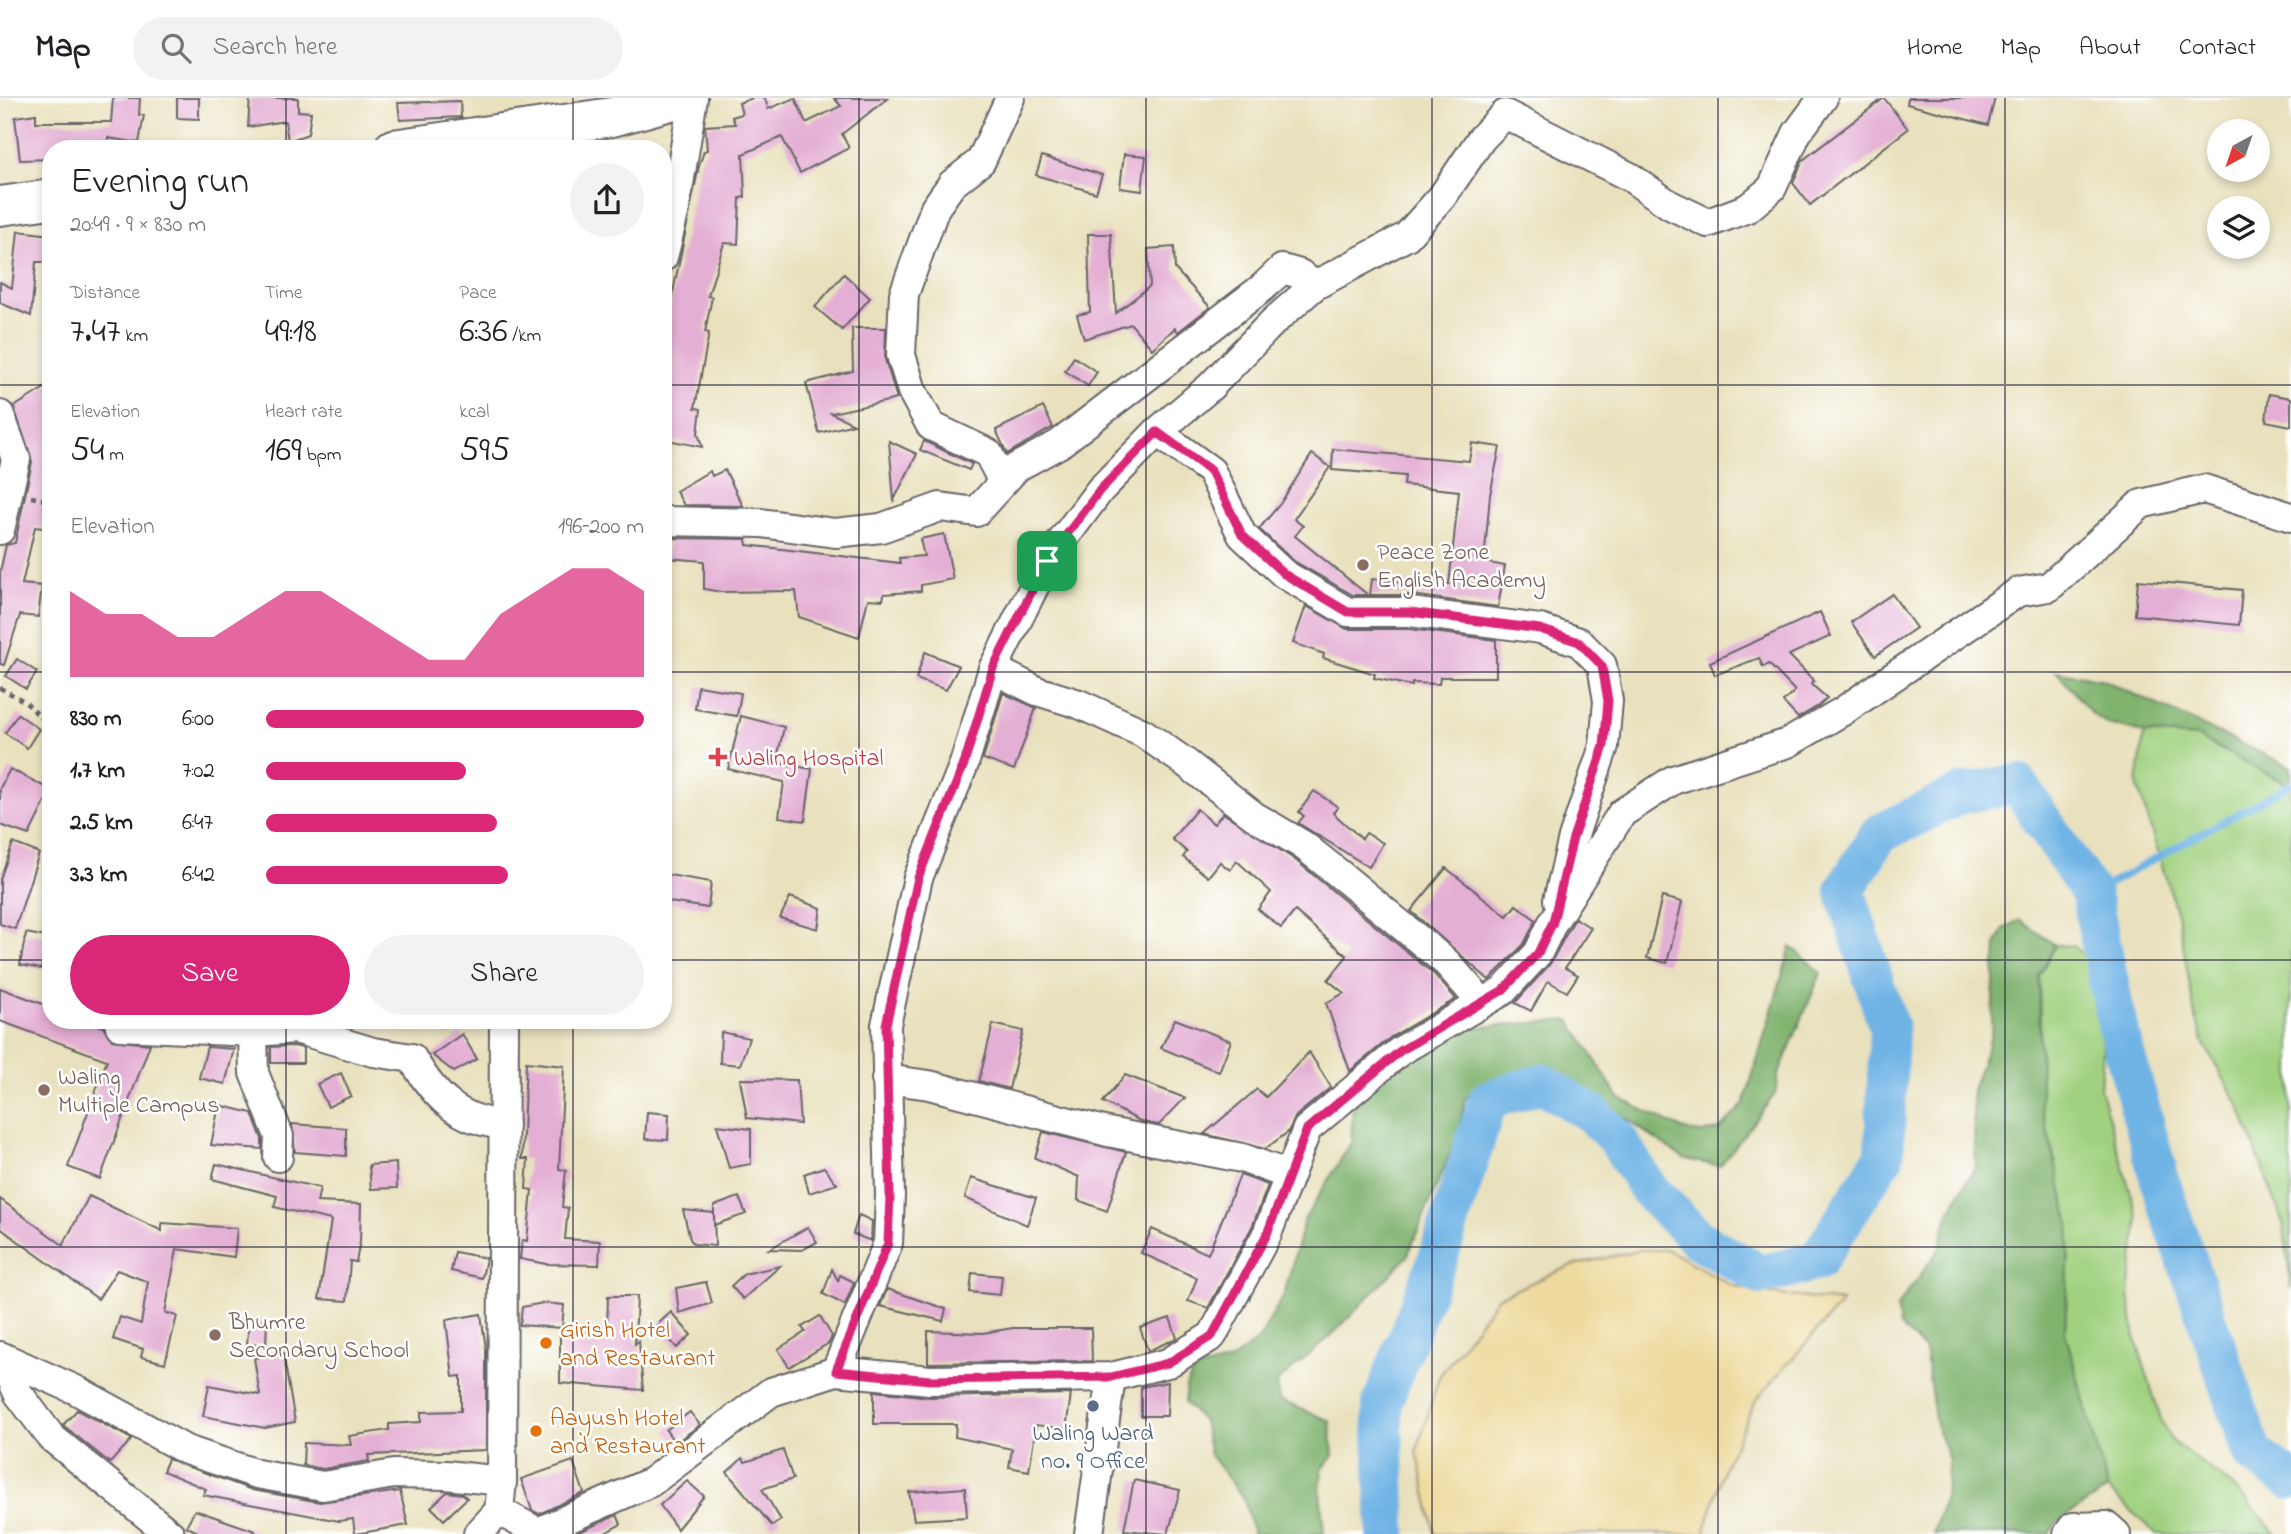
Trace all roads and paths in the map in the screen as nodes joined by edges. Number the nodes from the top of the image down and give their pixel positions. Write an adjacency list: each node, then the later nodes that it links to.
1 (681, 98): 5 (highway)
2 (693, 98): 8 (street)
3 (1010, 98): 12 (street)
4 (1823, 98): 9 (street)
5 (455, 140)
6 (42, 200): 7 (highway)
7 (0, 206)
8 (672, 221)
9 (1314, 286): 11 (street); 12 (street)
10 (0, 415): 15 (street)
11 (1157, 432): 16 (street); 19 (street)
12 (1003, 482): 14 (street)
13 (2291, 517): 19 (street)
14 (672, 521)
15 (0, 530)
16 (993, 668): 20 (street); 24 (street)
17 (0, 688): 18 (path)
18 (42, 718)
19 (1553, 922): 20 (street)
20 (1482, 1003): 27 (street)
21 (186, 1029): 23 (street)
22 (504, 1029): 25 (street)
23 (253, 1032): 25 (street); 26 (street)
24 (886, 1079): 27 (street); 29 (street)
25 (504, 1125): 31 (street)
26 (278, 1157)
27 (1289, 1174): 30 (street)
28 (1, 1356): 31 (street); 33 (street)
29 (836, 1371): 30 (street); 32 (street)
30 (1111, 1377): 35 (street)
31 (502, 1481): 32 (street)
32 (499, 1511): 34 (street)
33 (170, 1534)
34 (478, 1534)
35 (1089, 1534)
36 (2068, 1534): 37 (street)
37 (2116, 1534)

